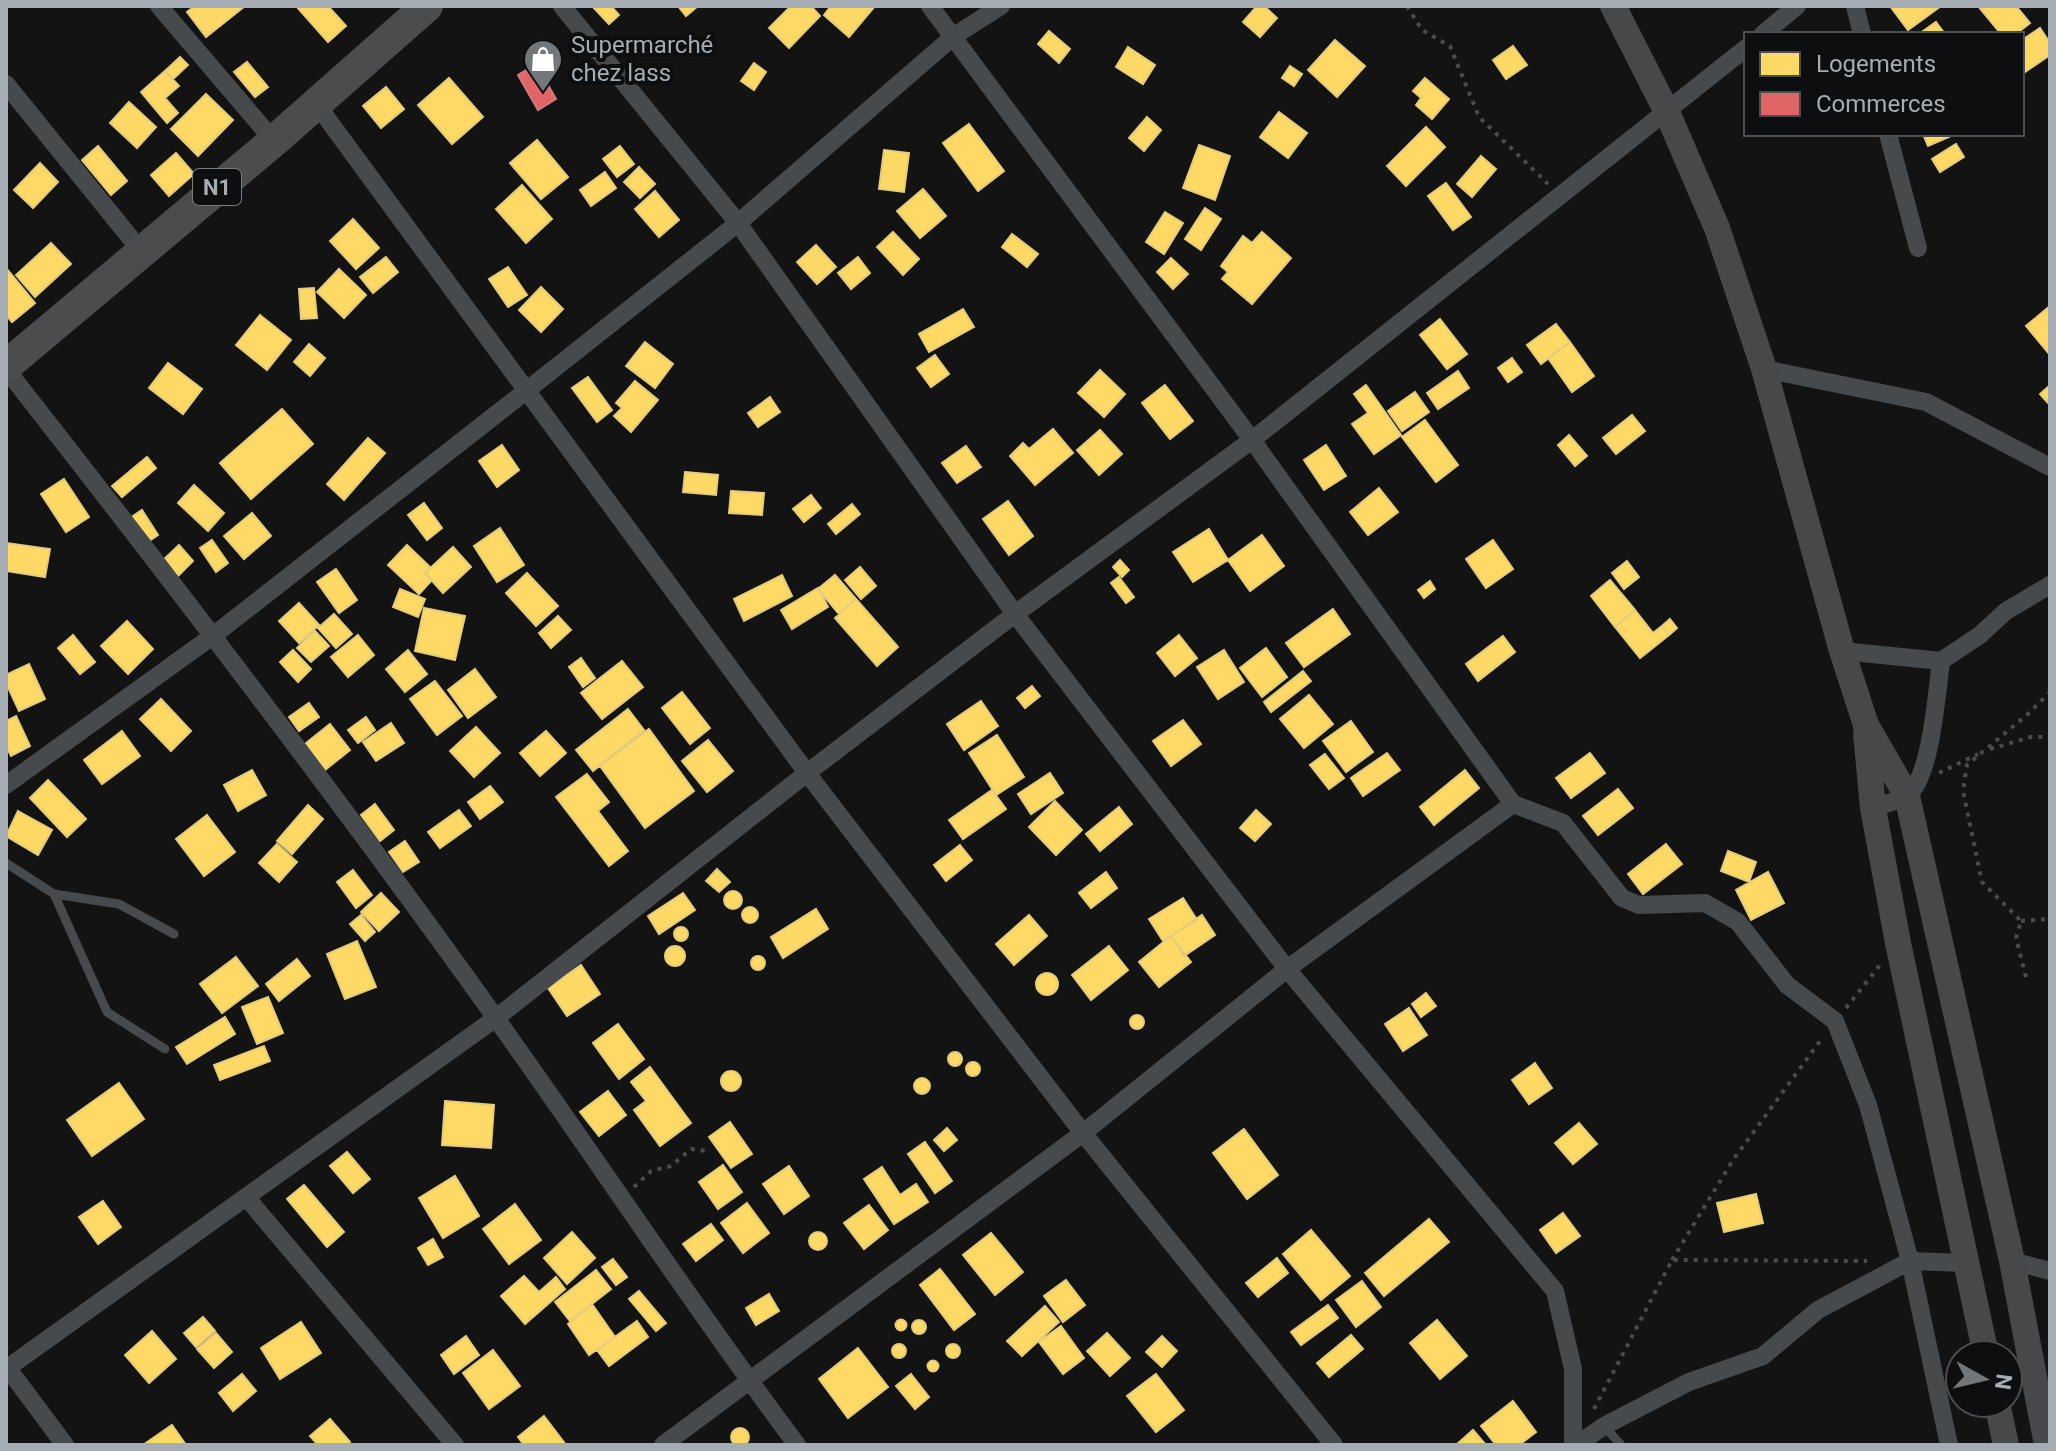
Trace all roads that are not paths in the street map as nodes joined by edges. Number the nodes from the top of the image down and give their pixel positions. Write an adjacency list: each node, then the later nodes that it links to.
1 (159, 6): 17 (street)
2 (427, 6): 14 (highway, N1)
3 (562, 6): 18 (street)
4 (930, 6): 11 (street)
5 (1001, 6): 11 (street)
6 (1613, 6): 15 (main road)
7 (1797, 6): 9 (street)
8 (1855, 6): 10 (street)
9 (1765, 32)
10 (1862, 32)
11 (954, 36): 18 (street); 24 (street)
12 (1744, 50): 15 (street)
13 (6, 84): 20 (street)
14 (315, 102): 17 (highway, N1); 23 (street)
15 (1667, 112): 22 (main road); 24 (street)
16 (1889, 136): 19 (street)
17 (274, 141): 20 (highway, N1)
18 (738, 223): 23 (street); 27 (street)
19 (1918, 248)
20 (141, 251): 21 (highway, N1)
21 (6, 368): 28 (street)
22 (1764, 369): 25 (street); 29 (main road)
23 (526, 391): 28 (street); 32 (street)
24 (1252, 440): 27 (street); 35 (street)
25 (2050, 467)
26 (2050, 585): 30 (street)
27 (1015, 614): 32 (street); 40 (street)
28 (214, 635): 33 (street); 41 (street)
29 (1842, 651): 30 (street); 31 (main road)
30 (1941, 661): 34 (street)
31 (1866, 725): 34 (main road); 36 (main road)
32 (807, 773): 41 (street); 43 (street)
33 (6, 785)
34 (1912, 791): 36 (street); 46 (main road)
35 (1513, 804): 40 (street); 45 (street)
36 (1873, 808): 47 (main road)
37 (6, 863): 38 (lane)
38 (54, 894): 39 (lane); 42 (lane)
39 (174, 934)
40 (1287, 969): 43 (street); 59 (street)
41 (496, 1018): 44 (street); 51 (street)
42 (165, 1049)
43 (1083, 1133): 51 (street); 58 (street)
44 (246, 1197): 50 (street); 55 (street)
45 (1910, 1261): 47 (street); 53 (street); 61 (street)
46 (2012, 1261): 48 (street); 63 (main road)
47 (1967, 1263): 49 (main road)
48 (2050, 1271)
49 (1983, 1339)
50 (6, 1367): 54 (street)
51 (748, 1380): 56 (street); 57 (street)
52 (2000, 1419): 62 (main road)
53 (1596, 1422): 59 (street); 60 (lane)
54 (65, 1445)
55 (455, 1445)
56 (663, 1445)
57 (797, 1445)
58 (1334, 1445)
59 (1575, 1445)
60 (1621, 1445)
61 (1949, 1445)
62 (2006, 1445)
63 (2047, 1445)

